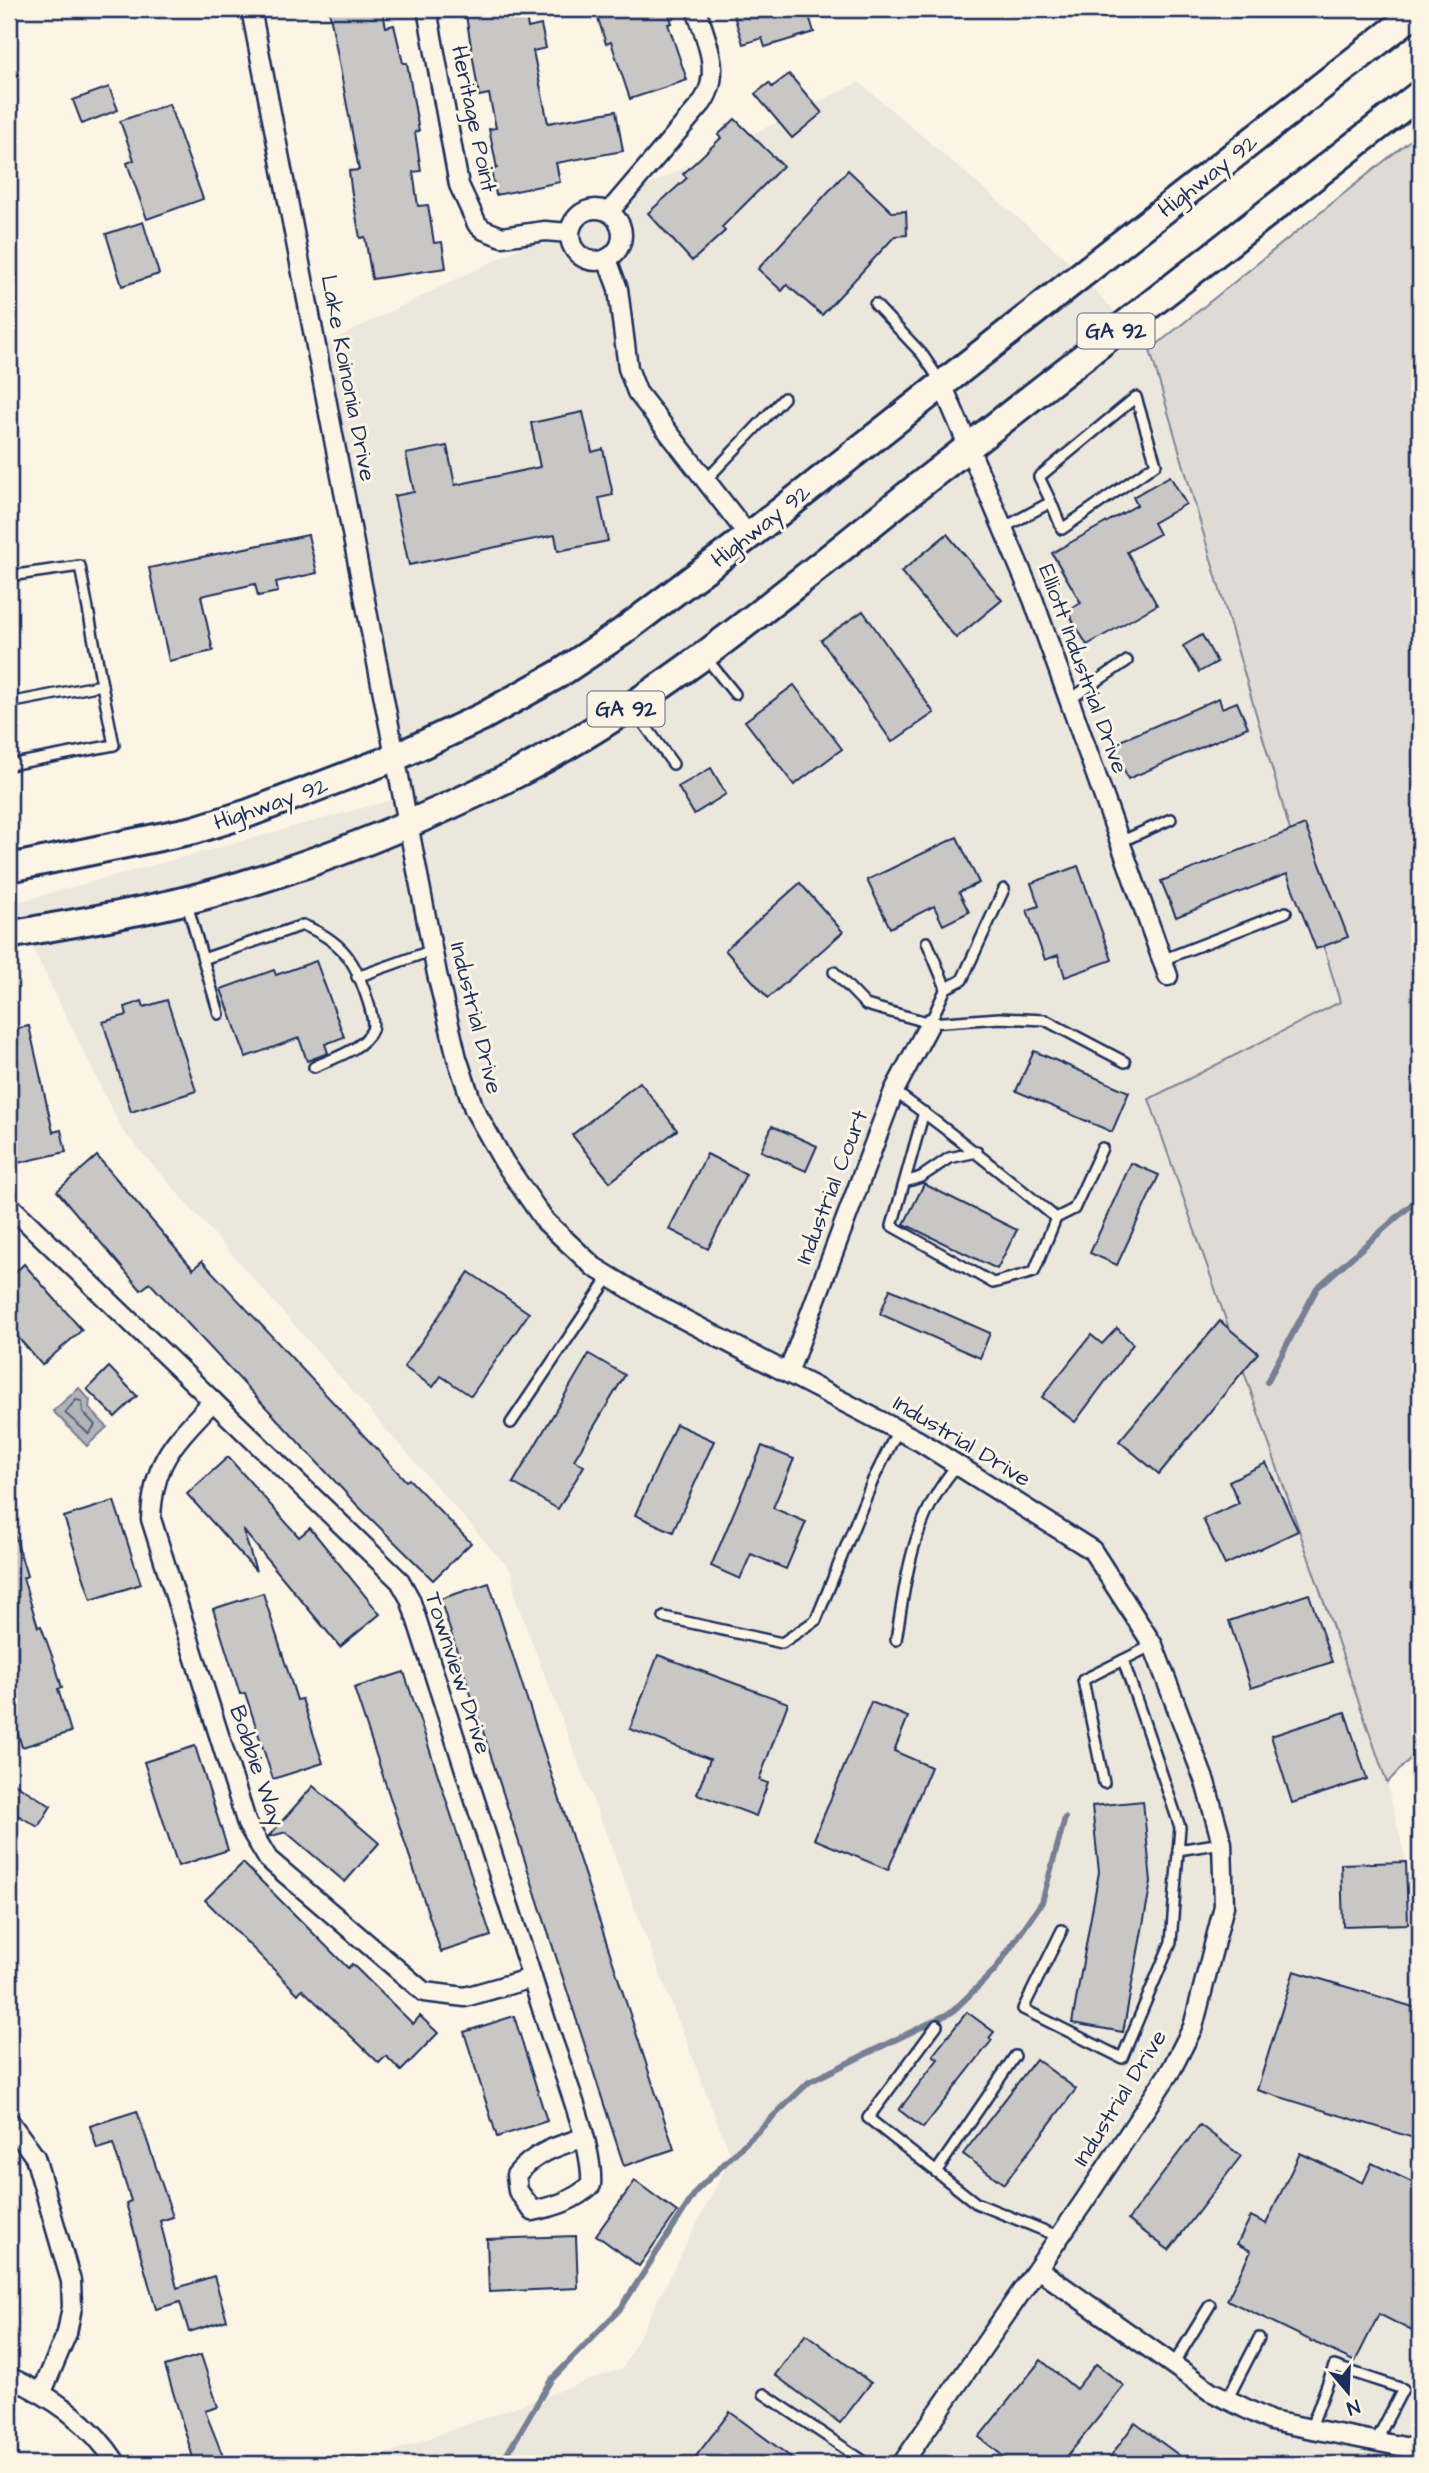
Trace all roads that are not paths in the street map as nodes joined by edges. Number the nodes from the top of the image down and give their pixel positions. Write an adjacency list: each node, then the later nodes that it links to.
1 (251, 9): 25 (street, Lake Koinonia Drive)
2 (427, 9): 7 (street, Heritage Point)
3 (696, 9): 6 (street)
4 (1420, 9): 10 (main road, Highway 92 / GA 92)
5 (1420, 94): 12 (main road, GA 92)
6 (608, 212): 7 (street); 8 (street)
7 (569, 233): 8 (street)
8 (607, 259): 13 (street)
9 (875, 303): 10 (lane)
10 (942, 384): 12 (street, Elliott Industrial Drive); 16 (main road, Highway 92 / GA 92)
11 (784, 398): 13 (lane)
12 (969, 446): 15 (street, Elliott Industrial Drive); 18 (main road, GA 92)
13 (705, 481): 16 (street)
14 (1051, 502): 14 (lane); 15 (lane)
15 (1003, 528): 22 (street, Elliott Industrial Drive)
16 (749, 536): 25 (main road, Highway 92 / GA 92)
17 (9, 576): 20 (lane)
18 (703, 654): 21 (lane); 24 (main road, GA 92)
19 (1127, 661): 22 (lane)
20 (102, 685): 23 (lane); 27 (lane)
21 (735, 694)
22 (1069, 700): 30 (street, Elliott Industrial Drive)
23 (9, 703)
24 (631, 705): 26 (lane); 29 (main road, GA 92)
25 (396, 757): 29 (street, Industrial Drive); 31 (main road, Highway 92 / GA 92)
26 (673, 764)
27 (9, 765)
28 (1171, 819): 30 (lane)
29 (410, 823): 33 (main road, GA 92); 37 (street, Industrial Drive)
30 (1119, 842): 39 (street, Elliott Industrial Drive)
31 (9, 868)
32 (1004, 889): 42 (lane)
33 (186, 900): 35 (main road, GA 92); 38 (lane)
34 (1286, 912): 39 (lane)
35 (9, 935)
36 (927, 942): 42 (lane)
37 (433, 950): 41 (lane); 54 (street, Industrial Drive)
38 (203, 959): 41 (lane); 43 (lane)
39 (1165, 968)
40 (834, 972): 44 (lane)
41 (357, 978): 46 (lane)
42 (946, 988): 44 (lane)
43 (219, 1014)
44 (930, 1023): 45 (lane); 47 (street, Industrial Court)
45 (1125, 1062)
46 (314, 1068)
47 (894, 1091): 48 (lane); 55 (street, Industrial Court)
48 (924, 1112): 50 (lane); 51 (lane)
49 (1102, 1148): 53 (lane)
50 (977, 1152): 51 (lane); 53 (lane)
51 (905, 1182): 53 (lane)
52 (12, 1213): 56 (street, Townview Drive)
53 (1056, 1217)
54 (610, 1276): 55 (street, Industrial Drive); 57 (lane)
55 (788, 1373): 58 (street, Industrial Drive)
56 (213, 1401): 68 (street, Townview Drive); 68 (street, Bobbie Way)
57 (511, 1423)
58 (898, 1430): 59 (street, Industrial Drive); 60 (lane)
59 (957, 1465): 61 (lane); 62 (street, Industrial Drive)
60 (664, 1617)
61 (896, 1640)
62 (1153, 1645): 63 (lane); 65 (street, Industrial Drive)
63 (1122, 1660): 64 (lane); 66 (lane)
64 (1104, 1783)
65 (1222, 1843): 66 (lane); 74 (street, Industrial Drive)
66 (1178, 1850): 67 (lane)
67 (1062, 1930)
68 (532, 1978): 72 (street, Townview Drive)
69 (937, 2025): 73 (lane)
70 (1015, 2056): 73 (lane)
71 (9, 2121): 80 (street)
72 (583, 2138): 72 (street)
73 (936, 2172): 74 (lane)
74 (1060, 2236): 75 (street, Industrial Drive)
75 (1038, 2269): 78 (street); 88 (street, Industrial Drive)
76 (1210, 2305): 78 (lane)
77 (1259, 2339): 82 (lane)
78 (1173, 2365): 82 (street)
79 (9, 2377): 80 (street)
80 (42, 2392): 86 (street)
81 (764, 2394): 87 (lane)
82 (1227, 2400): 83 (street)
83 (1310, 2430): 84 (street); 84 (lane)
84 (1376, 2443): 85 (street)
85 (1420, 2450)
86 (117, 2464)
87 (868, 2464)
88 (902, 2464)

